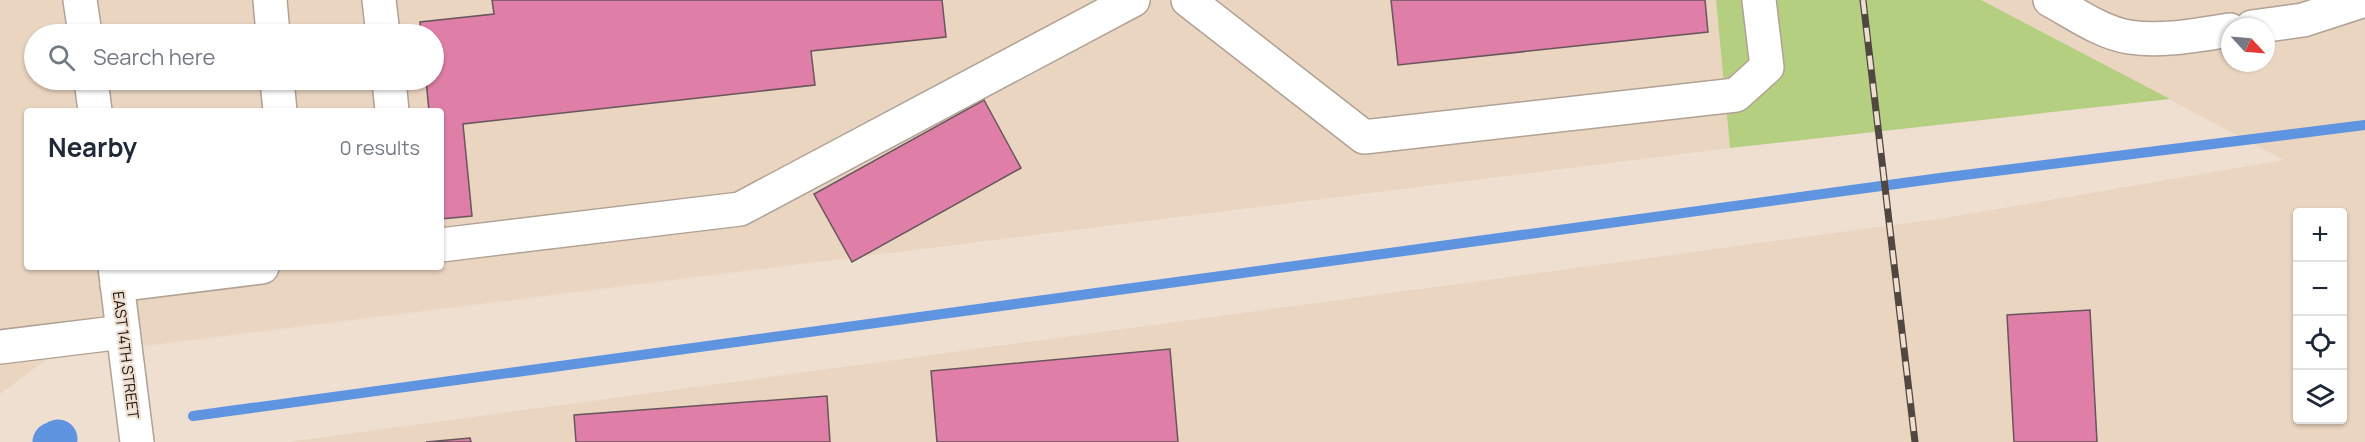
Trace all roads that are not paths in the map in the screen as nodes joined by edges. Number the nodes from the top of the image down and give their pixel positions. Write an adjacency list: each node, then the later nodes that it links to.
1 (81, 0): 9 (street)
2 (270, 0): 10 (street)
3 (379, 0): 11 (street)
4 (1133, 0): 20 (street)
5 (1188, 0): 6 (street)
6 (1759, 0)
7 (2050, 0): 13 (street)
8 (2361, 0): 12 (street)
9 (84, 24)
10 (272, 24)
11 (382, 24)
12 (2275, 24)
13 (2221, 31)
14 (92, 90): 17 (street)
15 (278, 90): 18 (street)
16 (389, 90): 19 (street)
17 (95, 108)
18 (280, 108)
19 (392, 108)
20 (444, 245)
21 (213, 270): 22 (street)
22 (116, 276): 23 (street, EAST 14TH STREET)
23 (123, 332): 24 (street); 25 (street, EAST 14TH STREET)
24 (0, 346)
25 (137, 442)

